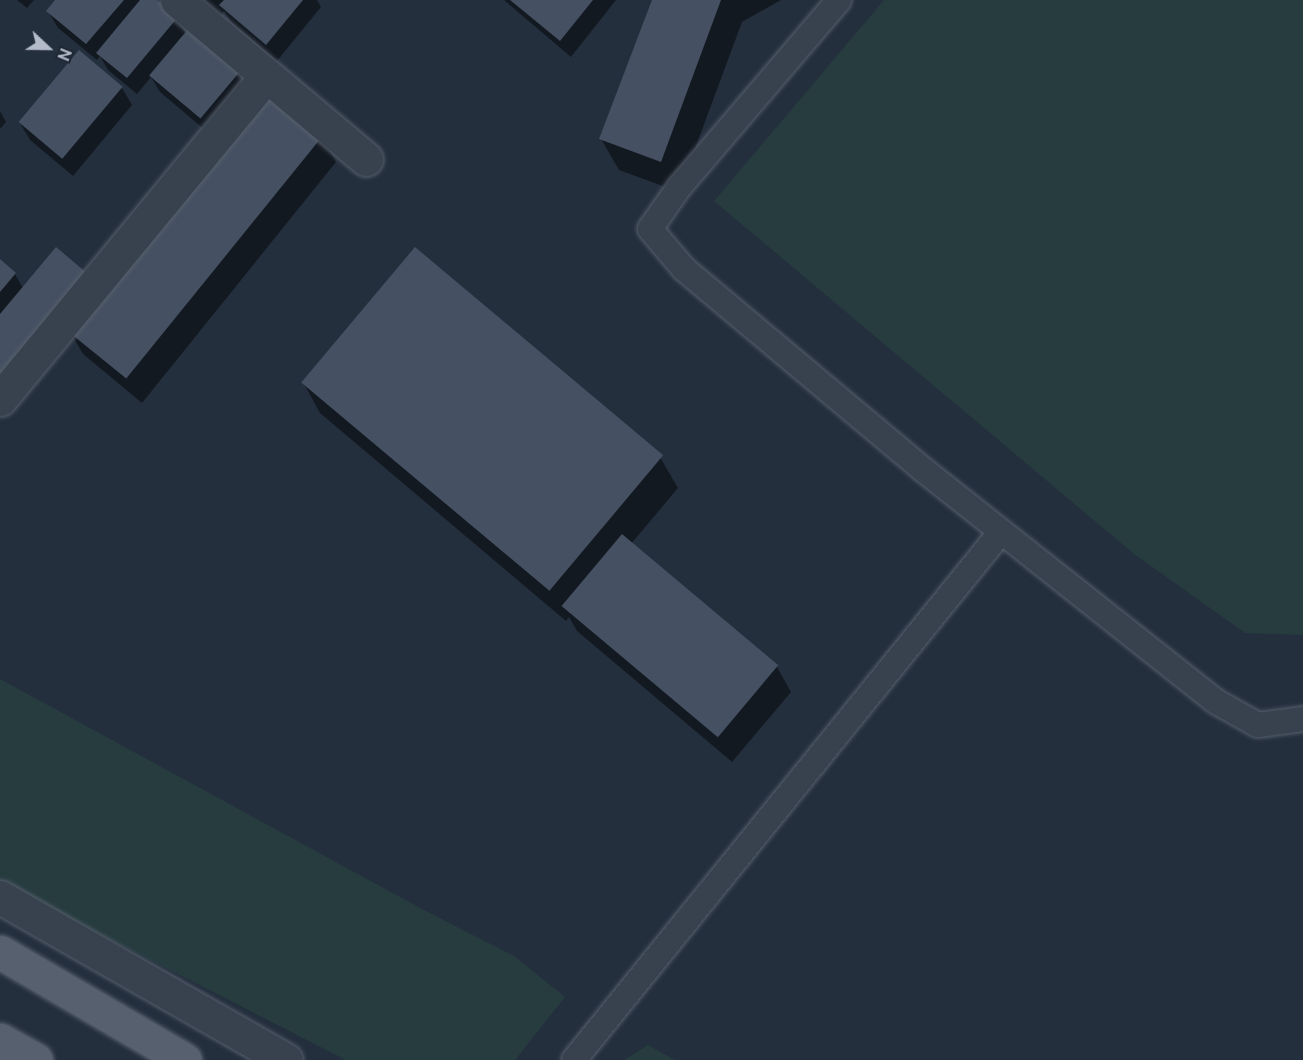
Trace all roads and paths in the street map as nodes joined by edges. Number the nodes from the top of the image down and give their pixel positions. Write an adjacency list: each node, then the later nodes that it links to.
1 (177, 0): 3 (street)
2 (839, 0): 6 (lane)
3 (265, 77): 4 (street); 5 (street)
4 (366, 159)
5 (0, 399)
6 (1001, 532): 7 (lane); 14 (lane)
7 (1303, 719)
8 (0, 897): 13 (street)
9 (0, 952): 12 (main road)
10 (0, 1040): 11 (main road)
11 (36, 1060)
12 (185, 1060)
13 (285, 1060)
14 (574, 1060)

